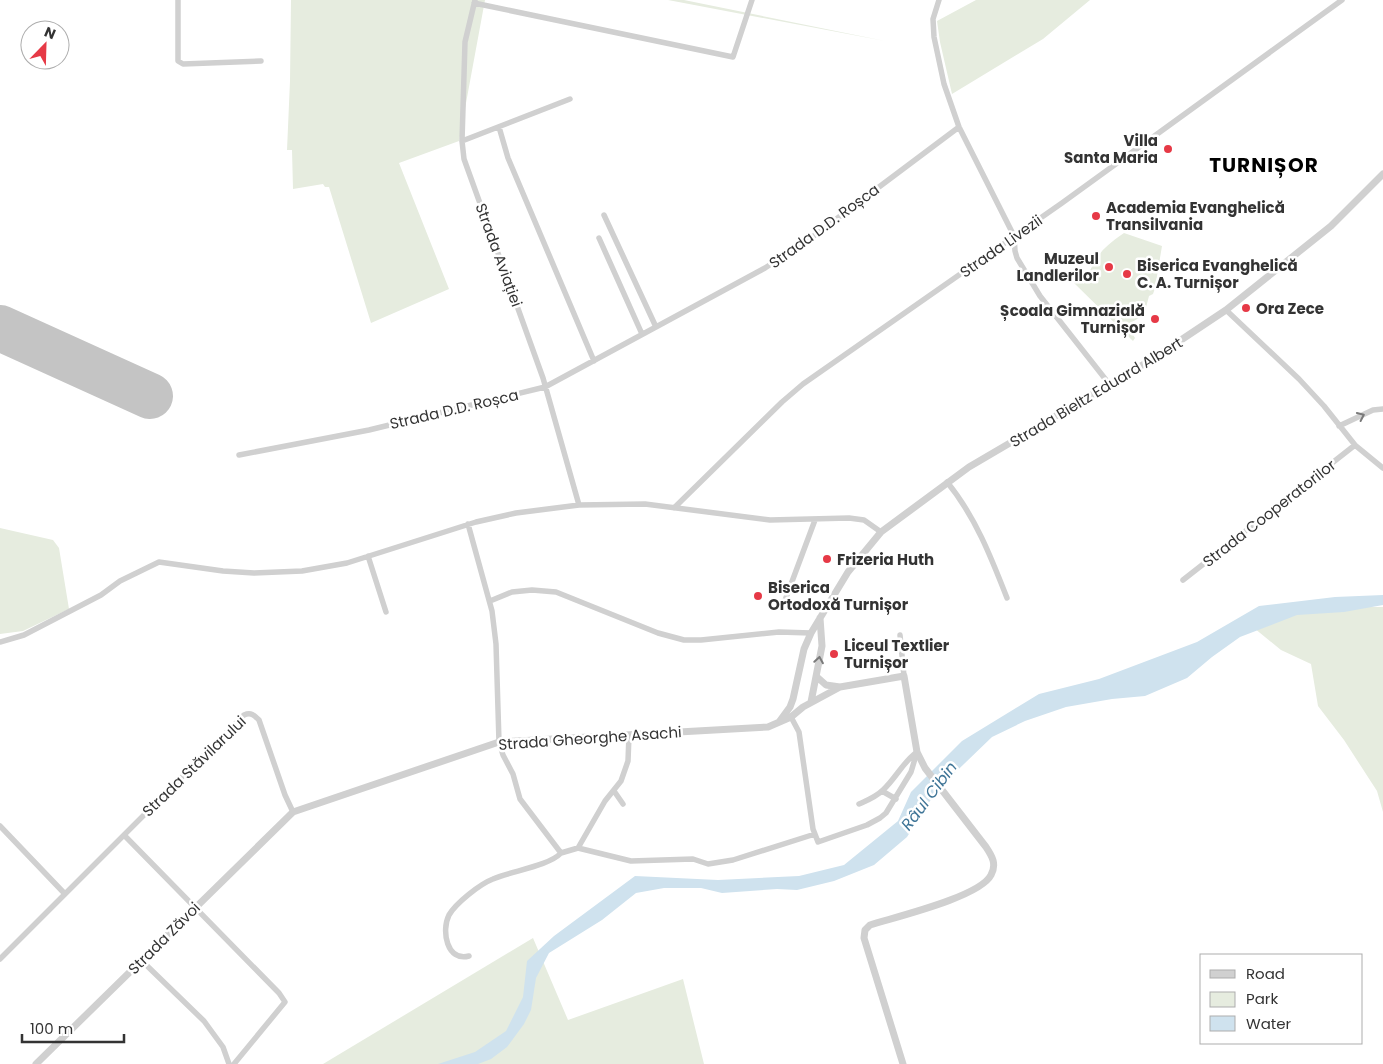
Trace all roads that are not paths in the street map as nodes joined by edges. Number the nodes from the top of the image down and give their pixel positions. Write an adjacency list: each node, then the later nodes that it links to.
1 (178, 0): 6 (street)
2 (752, 0): 5 (street)
3 (939, 0): 9 (street)
4 (1342, 0): 13 (street, Strada Livezii)
5 (474, 1): 10 (street, Strada Aviației)
6 (261, 61)
7 (570, 99): 8 (street)
8 (499, 127): 10 (street); 18 (street)
9 (959, 127): 13 (street); 16 (street, Strada D.D. Roșca)
10 (462, 141): 20 (street, Strada Aviației)
11 (1383, 174): 15 (street, Strada Bieltz Eduard Albert)
12 (604, 215): 16 (street)
13 (1014, 236): 19 (street); 28 (street, Strada Livezii)
14 (599, 238): 17 (street)
15 (1226, 310): 19 (street, Strada Bieltz Eduard Albert); 22 (street)
16 (656, 327): 17 (street, Strada D.D. Roșca)
17 (642, 334): 18 (street, Strada D.D. Roșca)
18 (594, 361): 20 (street, Strada D.D. Roșca)
19 (1110, 384): 26 (street, Strada Bieltz Eduard Albert)
20 (545, 387): 24 (street, Strada D.D. Roșca); 27 (street, Strada Aviației)
21 (1383, 409): 22 (street, one-way to 21)
22 (1339, 426): 23 (street)
23 (1355, 445): 25 (street); 33 (street, Strada Cooperatorilor)
24 (239, 456)
25 (1383, 468)
26 (947, 482): 31 (street, Strada Bieltz Eduard Albert); 34 (street)
27 (579, 504): 28 (street); 30 (street)
28 (674, 508): 29 (street)
29 (815, 520): 31 (street); 36 (street)
30 (468, 524): 32 (street); 35 (street)
31 (881, 532): 38 (street, Strada Bieltz Eduard Albert)
32 (368, 556): 37 (street); 41 (street)
33 (1183, 580)
34 (1007, 598)
35 (490, 600): 39 (street); 49 (street)
36 (784, 603)
37 (386, 612)
38 (820, 618): 39 (street, Strada Bieltz Eduard Albert); 43 (street, one-way to 38)
39 (811, 633): 47 (street, Strada Bieltz Eduard Albert)
40 (900, 635): 42 (street)
41 (0, 642)
42 (904, 676): 44 (street); 50 (street)
43 (817, 677): 44 (street); 45 (street)
44 (840, 687): 45 (street, Strada Gheorghe Asachi)
45 (812, 702): 46 (street, Strada Gheorghe Asachi)
46 (791, 717): 47 (street, Strada Gheorghe Asachi); 58 (street)
47 (777, 724): 48 (street, Strada Gheorghe Asachi)
48 (630, 735): 49 (street, Strada Gheorghe Asachi); 51 (street)
49 (499, 742): 56 (street, Strada Gheorghe Asachi); 61 (street)
50 (917, 752): 52 (street); 53 (street); 70 (street)
51 (614, 791): 54 (street); 60 (street)
52 (882, 791): 53 (street); 55 (street)
53 (896, 799): 58 (street)
54 (623, 804)
55 (859, 804)
56 (293, 812): 59 (street, Strada Stăvilarului); 63 (street, Strada Zăvoi)
57 (0, 826): 62 (street)
58 (815, 834): 60 (street)
59 (124, 835): 62 (street, Strada Stăvilarului); 63 (street)
60 (578, 848): 61 (street)
61 (561, 853): 64 (street)
62 (65, 894): 65 (street, Strada Stăvilarului)
63 (194, 908): 66 (street, Strada Zăvoi); 69 (street)
64 (470, 956)
65 (0, 959)
66 (141, 960): 67 (street, Strada Zăvoi); 68 (street)
67 (36, 1064)
68 (229, 1064)
69 (234, 1064)
70 (903, 1064)

